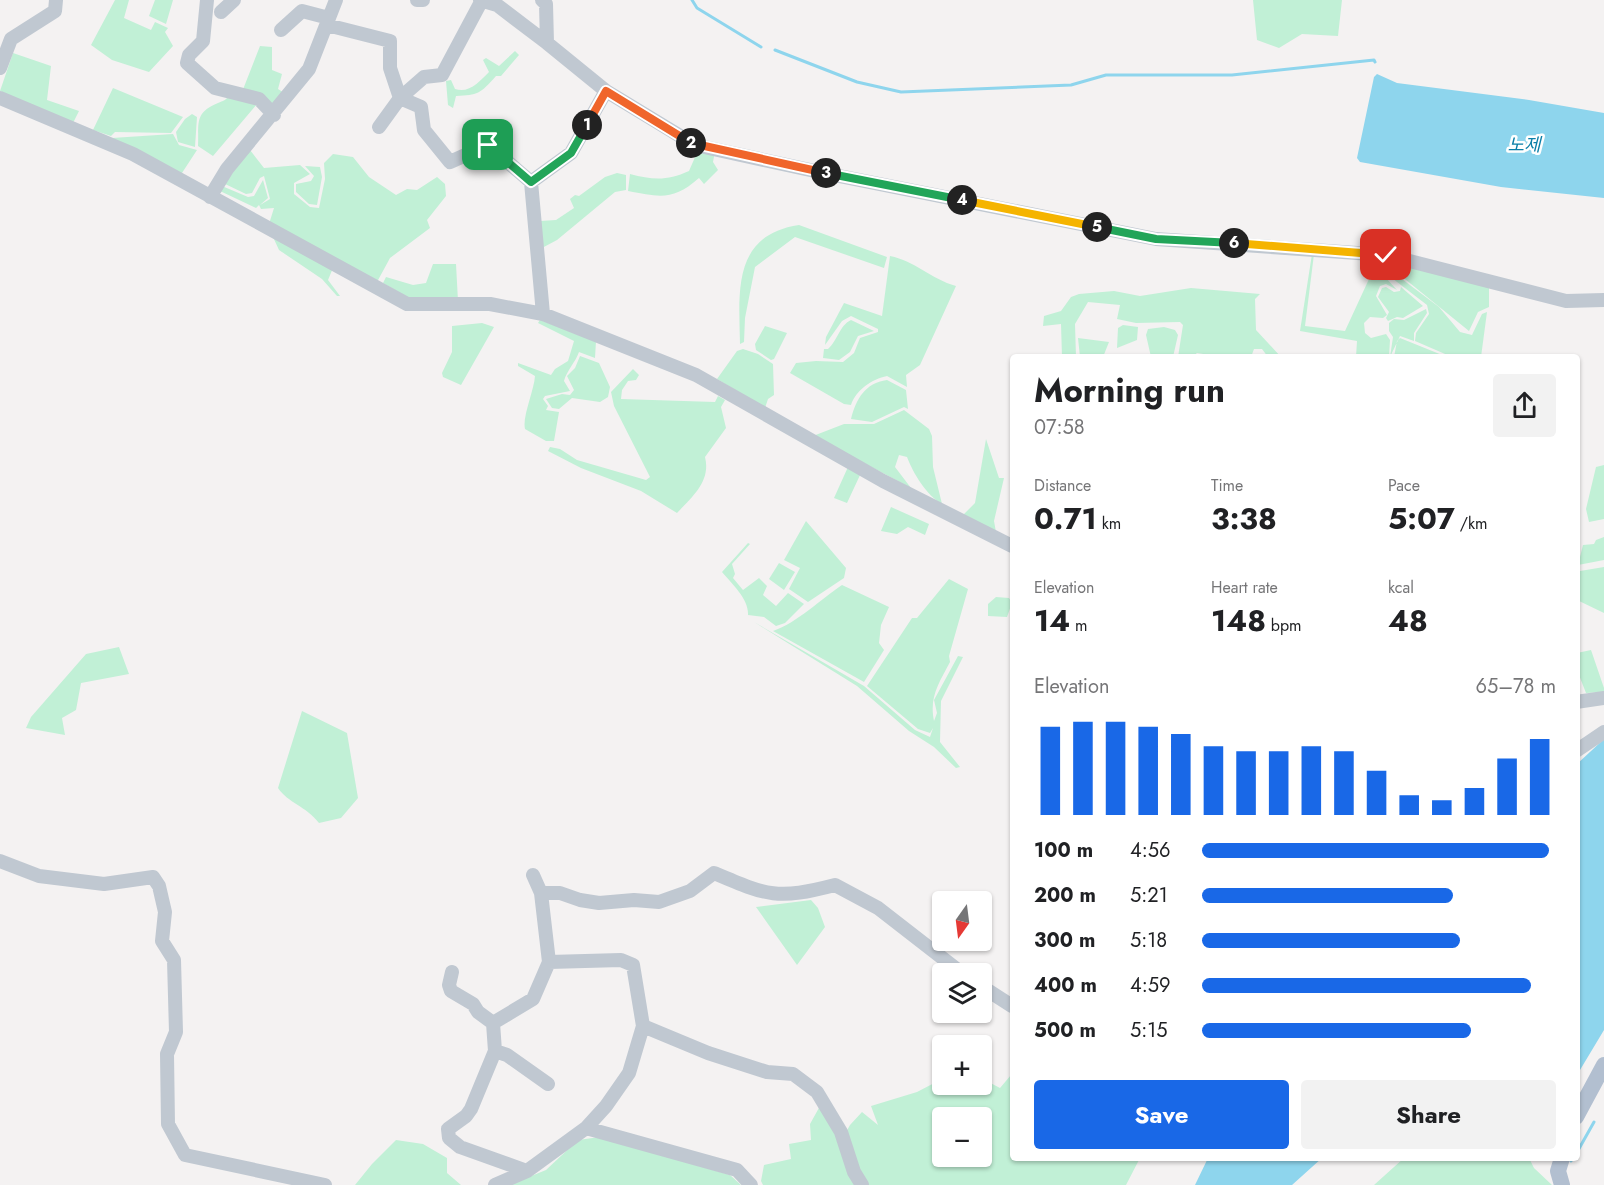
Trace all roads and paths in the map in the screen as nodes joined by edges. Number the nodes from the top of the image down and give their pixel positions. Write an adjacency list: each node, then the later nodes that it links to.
1 (56, 0): 13 (street)
2 (207, 0): 17 (street)
3 (234, 0): 9 (street)
4 (336, 0): 10 (street)
5 (417, 0): 6 (street)
6 (423, 0)
7 (481, 0): 12 (street); 16 (street)
8 (542, 0): 12 (street)
9 (221, 12)
10 (327, 26): 11 (street); 16 (street); 17 (street)
11 (280, 30)
12 (547, 43): 14 (street)
13 (0, 68)
14 (606, 91): 19 (street); 21 (street)
15 (0, 98): 20 (street)
16 (400, 98): 18 (street); 19 (street)
17 (274, 115): 20 (street)
18 (379, 127)
19 (531, 182): 22 (street)
20 (210, 197): 22 (street)
21 (1604, 300)
22 (543, 314): 23 (street)
23 (1010, 545)
24 (1604, 698): 25 (street)
25 (1580, 701)
26 (1604, 732): 27 (street)
27 (1580, 749)
28 (0, 861): 45 (street)
29 (533, 875): 30 (street)
30 (541, 893): 31 (street); 32 (street)
31 (549, 962): 36 (street); 37 (street)
32 (949, 963)
33 (452, 972): 36 (street)
34 (992, 993): 35 (street)
35 (1010, 1005)
36 (493, 1023): 38 (street)
37 (644, 1026): 42 (street); 48 (street)
38 (495, 1051): 40 (street); 44 (street)
39 (1604, 1065): 41 (main road)
40 (548, 1084)
41 (1580, 1110)
42 (586, 1128): 44 (street); 47 (street)
43 (1561, 1161): 49 (main road)
44 (527, 1171): 46 (street)
45 (325, 1185)
46 (495, 1185)
47 (751, 1185)
48 (862, 1185)
49 (1562, 1185)

